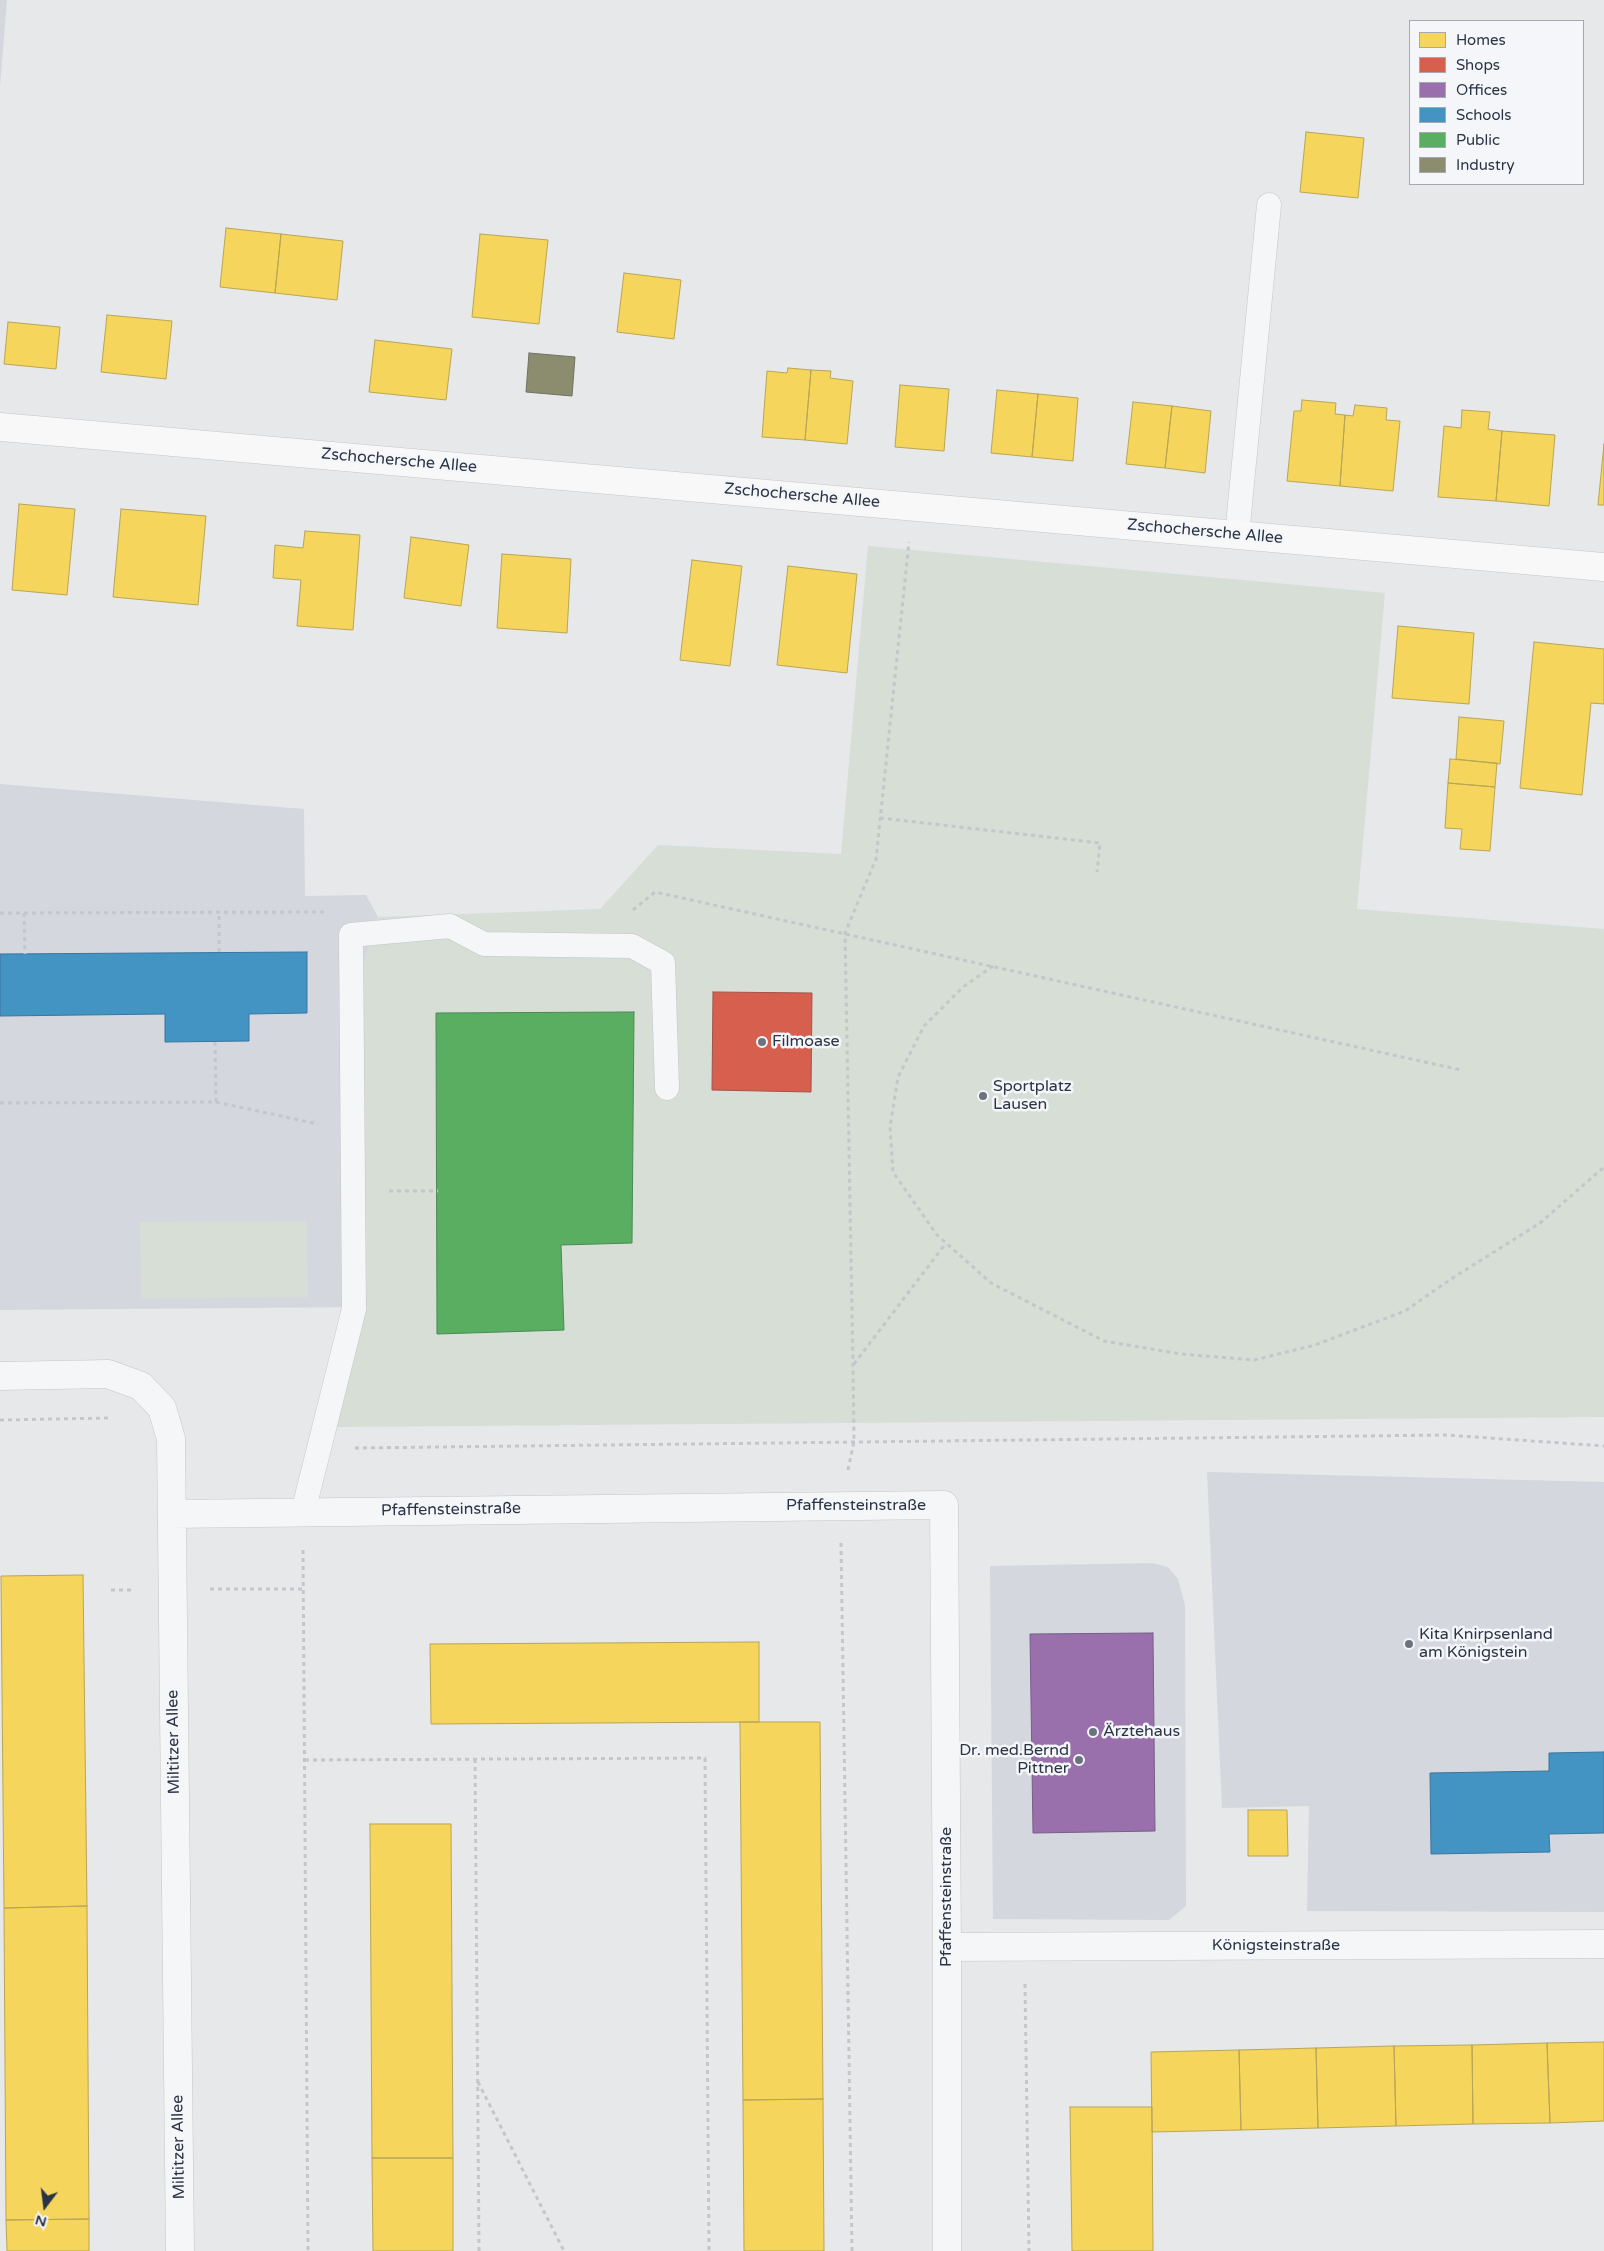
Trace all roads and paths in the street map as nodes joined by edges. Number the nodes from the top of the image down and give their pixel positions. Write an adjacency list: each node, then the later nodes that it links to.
1 (1268, 205): 4 (lane)
2 (0, 427): 3 (street, Zschochersche Allee)
3 (912, 507): 4 (street, Zschochersche Allee); 6 (path)
4 (1237, 535): 5 (street, Zschochersche Allee)
5 (1604, 567)
6 (880, 818): 7 (path); 11 (path)
7 (1097, 872)
8 (219, 912): 10 (path); 12 (path); 14 (path)
9 (0, 913): 10 (path)
10 (24, 913): 15 (path)
11 (845, 933): 13 (path); 16 (path); 27 (path)
12 (351, 935): 13 (lane); 22 (lane)
13 (592, 944): 19 (lane)
14 (219, 952)
15 (25, 954)
16 (993, 966): 18 (path); 26 (path)
17 (215, 1042): 20 (path)
18 (1461, 1070)
19 (666, 1088)
20 (216, 1102): 21 (path); 22 (path)
21 (0, 1103)
22 (353, 1131): 25 (lane)
23 (1604, 1167): 26 (path)
24 (438, 1191): 25 (path)
25 (353, 1192): 33 (lane)
26 (946, 1243): 27 (path)
27 (853, 1365): 31 (path)
28 (0, 1376): 36 (street, Miltitzer Allee)
29 (109, 1418): 30 (path)
30 (0, 1420)
31 (854, 1441): 32 (path); 33 (path); 34 (path)
32 (1604, 1446)
33 (319, 1448): 35 (lane)
34 (841, 1506): 35 (street, Pfaffensteinstraße); 45 (street, Pfaffensteinstraße); 52 (path)
35 (303, 1512): 36 (street, Pfaffensteinstraße); 38 (path)
36 (172, 1514): 47 (street, Miltitzer Allee)
37 (202, 1589): 38 (path)
38 (304, 1589): 42 (path)
39 (111, 1590): 40 (path)
40 (139, 1590)
41 (476, 1759): 42 (path); 46 (path); 51 (path)
42 (305, 1760): 48 (path)
43 (1604, 1944): 44 (street, Königsteinstraße)
44 (1024, 1946): 45 (street, Königsteinstraße); 54 (path)
45 (947, 1947): 53 (street, Pfaffensteinstraße)
46 (478, 2081): 49 (path); 50 (path)
47 (180, 2251)
48 (308, 2251)
49 (479, 2251)
50 (564, 2251)
51 (709, 2251)
52 (852, 2251)
53 (947, 2251)
54 (1029, 2251)

